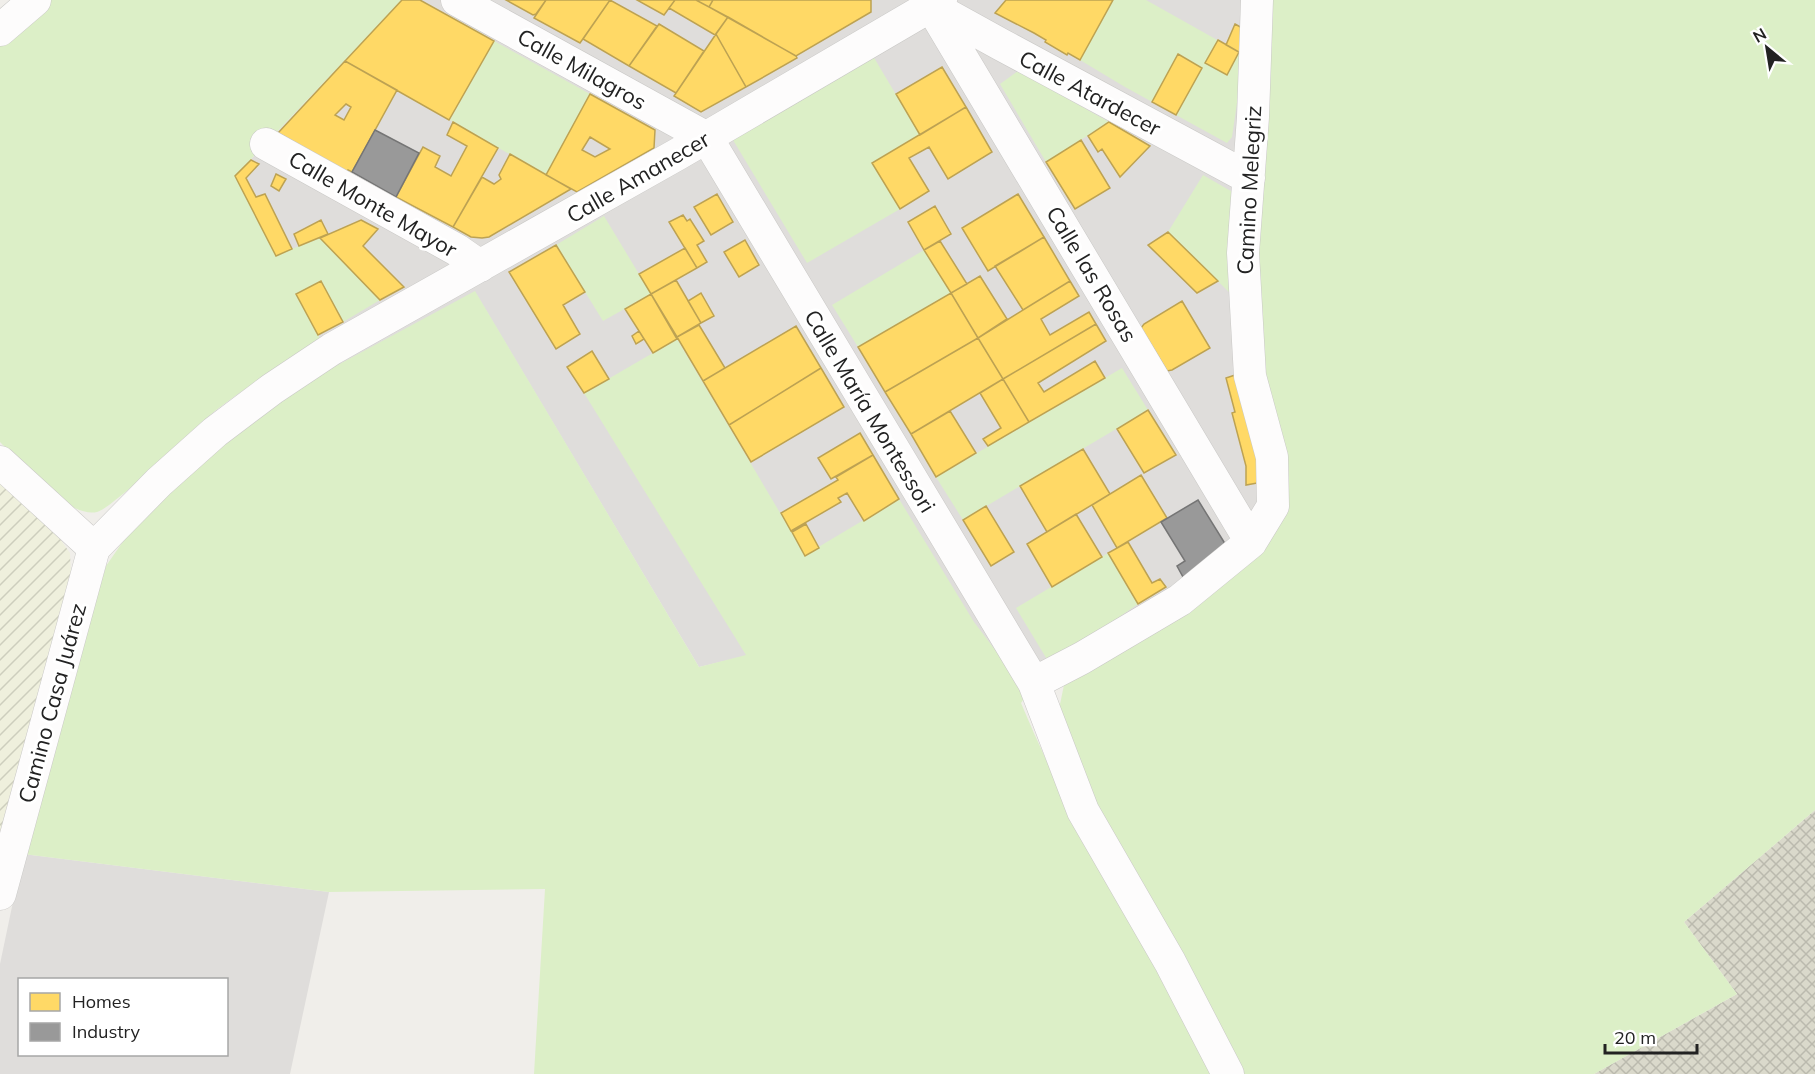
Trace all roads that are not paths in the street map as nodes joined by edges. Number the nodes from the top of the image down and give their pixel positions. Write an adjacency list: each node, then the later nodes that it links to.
1 (35, 0): 5 (street)
2 (457, 0): 6 (street, Calle Milagros)
3 (1257, 0): 8 (street, Camino Melegriz)
4 (931, 2): 6 (street, Calle Amanecer); 8 (street, Calle Atardecer); 12 (street, Calle las Rosas)
5 (0, 30)
6 (706, 138): 9 (street, Calle Amanecer); 14 (street, Calle María Montessori)
7 (266, 144): 9 (street, Calle Monte Mayor)
8 (1249, 178): 12 (street, Camino Melegriz)
9 (480, 266): 10 (street, Calle Amanecer)
10 (332, 349): 13 (street, Camino Casa Juárez)
11 (0, 462): 13 (street)
12 (1251, 543): 14 (street, Camino Melegriz)
13 (94, 548): 15 (street, Camino Casa Juárez)
14 (1034, 683): 16 (street, Calle María Montessori)
15 (0, 894)
16 (1228, 1074)

